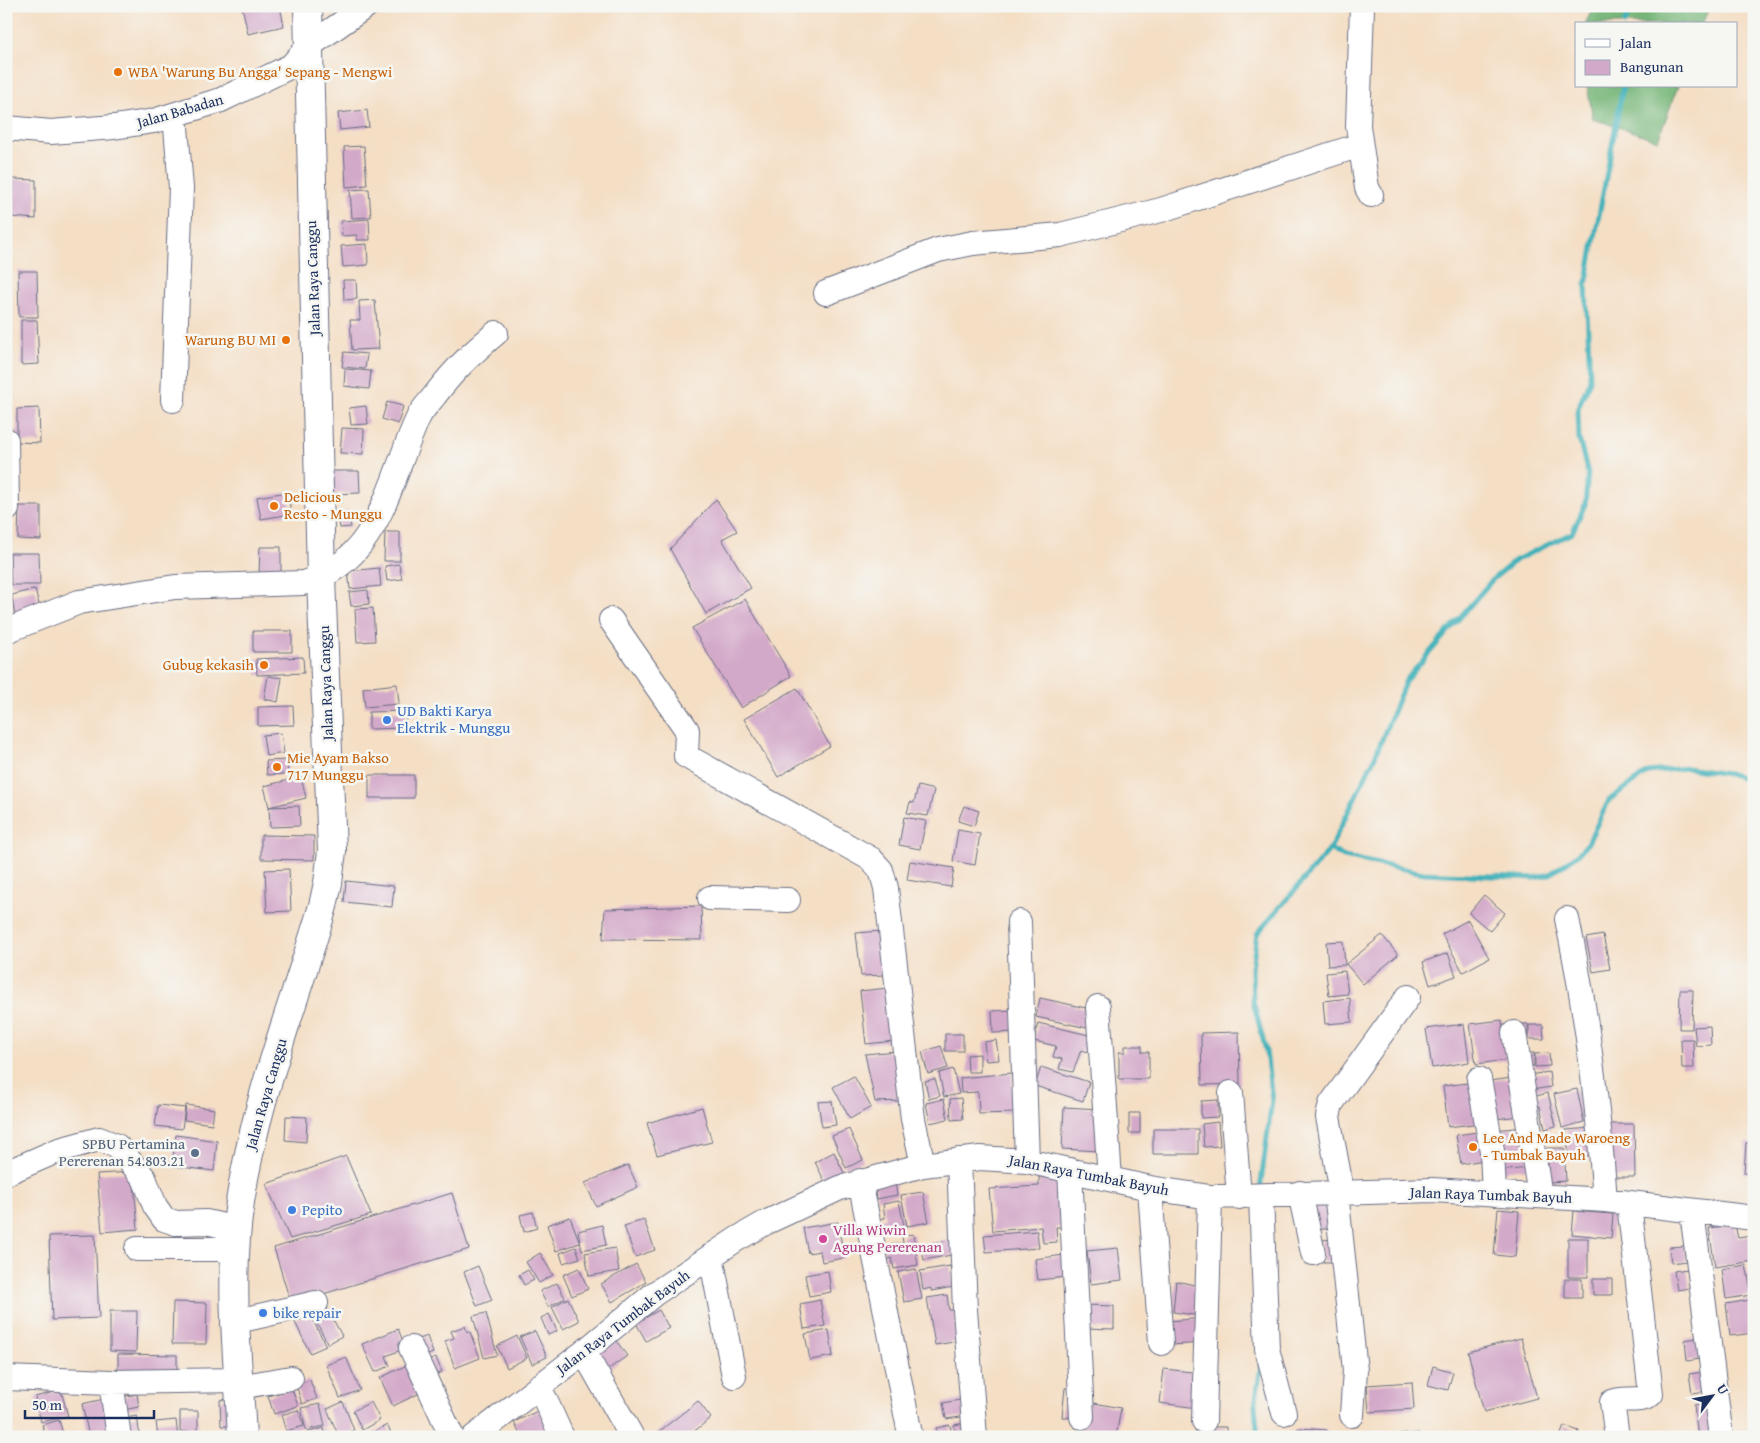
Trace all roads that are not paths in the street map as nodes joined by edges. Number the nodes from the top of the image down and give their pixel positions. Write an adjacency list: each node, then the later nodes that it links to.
1 (308, 6): 4 (main road, Jalan Raya Canggu)
2 (366, 6): 4 (street, Jalan Babadan)
3 (1362, 6): 7 (street)
4 (309, 46): 5 (street, Jalan Babadan); 14 (main road, Jalan Raya Canggu)
5 (174, 115): 6 (street, Jalan Babadan); 11 (street)
6 (6, 128)
7 (1360, 145): 8 (street); 9 (street)
8 (1371, 195)
9 (826, 293)
10 (496, 333): 14 (street)
11 (173, 400)
12 (6, 440): 13 (street)
13 (7, 509)
14 (321, 578): 16 (street); 44 (main road, Jalan Raya Canggu)
15 (611, 620): 28 (street)
16 (6, 631)
17 (710, 898): 18 (street)
18 (788, 900)
19 (1567, 919): 40 (street)
20 (1019, 922): 27 (street)
21 (1408, 997): 34 (street)
22 (1098, 1007): 31 (street)
23 (1514, 1033): 37 (street)
24 (1479, 1079): 36 (street)
25 (1231, 1093): 39 (street)
26 (959, 1160): 27 (street, Jalan Raya Tumbak Bayuh); 28 (street, Jalan Raya Tumbak Bayuh); 70 (street)
27 (1027, 1161): 29 (street, Jalan Raya Tumbak Bayuh)
28 (923, 1165): 32 (street, Jalan Raya Tumbak Bayuh)
29 (1070, 1170): 31 (street, Jalan Raya Tumbak Bayuh); 61 (street)
30 (6, 1173): 44 (street)
31 (1110, 1179): 33 (street, Jalan Raya Tumbak Bayuh)
32 (860, 1181): 47 (street, Jalan Raya Tumbak Bayuh); 64 (street)
33 (1150, 1188): 38 (street, Jalan Raya Tumbak Bayuh); 50 (street)
34 (1339, 1192): 35 (street, Jalan Raya Tumbak Bayuh); 36 (street, Jalan Raya Tumbak Bayuh); 60 (street)
35 (1300, 1193): 39 (street, Jalan Raya Tumbak Bayuh); 46 (street)
36 (1494, 1194): 37 (street, Jalan Raya Tumbak Bayuh)
37 (1540, 1196): 40 (street, Jalan Raya Tumbak Bayuh)
38 (1210, 1197): 39 (street, Jalan Raya Tumbak Bayuh); 62 (street)
39 (1249, 1197): 59 (street)
40 (1605, 1200): 41 (street, Jalan Raya Tumbak Bayuh)
41 (1629, 1204): 42 (street, Jalan Raya Tumbak Bayuh); 71 (street)
42 (1692, 1212): 43 (street, Jalan Raya Tumbak Bayuh); 72 (street)
43 (1754, 1218)
44 (237, 1239): 45 (street); 49 (main road, Jalan Raya Canggu)
45 (137, 1249)
46 (1313, 1253)
47 (711, 1256): 52 (street, Jalan Raya Tumbak Bayuh); 53 (street)
48 (316, 1303): 49 (street)
49 (233, 1322): 57 (main road, Jalan Raya Canggu)
50 (1161, 1343)
51 (411, 1348): 67 (street)
52 (584, 1352): 58 (street, Jalan Raya Tumbak Bayuh); 69 (street)
53 (734, 1376)
54 (6, 1378): 56 (street)
55 (291, 1378): 57 (street)
56 (111, 1382): 57 (street); 65 (street)
57 (239, 1383): 66 (main road, Jalan Raya Canggu)
58 (539, 1386): 63 (street, Jalan Raya Tumbak Bayuh); 68 (street)
59 (1284, 1413)
60 (1352, 1415)
61 (1082, 1417)
62 (1204, 1421)
63 (484, 1433)
64 (910, 1434)
65 (119, 1437)
66 (242, 1437)
67 (452, 1437)
68 (562, 1437)
69 (632, 1437)
70 (975, 1437)
71 (1617, 1437)
72 (1722, 1437)

